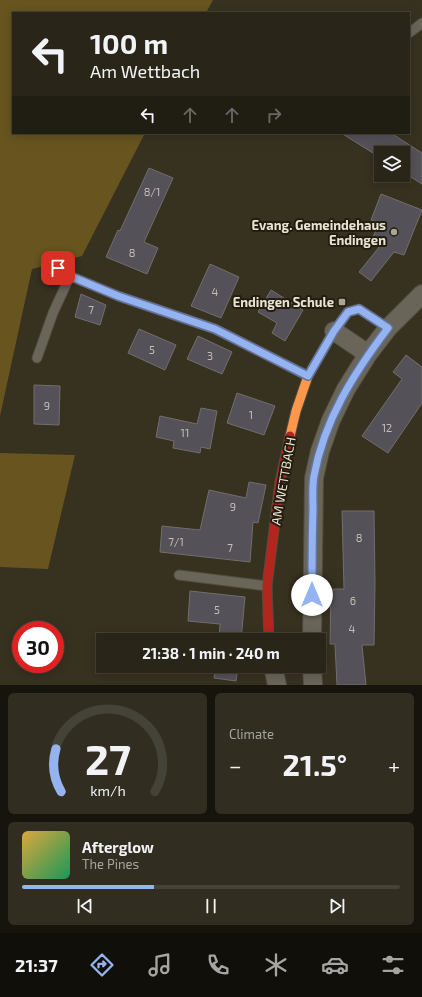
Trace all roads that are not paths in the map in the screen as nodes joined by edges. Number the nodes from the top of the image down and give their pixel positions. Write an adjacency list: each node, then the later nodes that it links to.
1 (422, 23): 2 (lane)
2 (410, 31)
3 (47, 261): 4 (street)
4 (70, 276): 9 (lane); 10 (street)
5 (422, 294): 6 (street)
6 (388, 328): 7 (street, AM WETTBACH); 8 (street)
7 (334, 331): 8 (street); 10 (street, AM WETTBACH)
8 (368, 354): 14 (street)
9 (38, 358)
10 (308, 376): 12 (street, AM WETTBACH)
11 (179, 575): 12 (lane)
12 (267, 586): 13 (street, AM WETTBACH)
13 (268, 633)
14 (312, 633)
15 (274, 673): 17 (street)
16 (312, 673): 18 (street)
17 (277, 685)
18 (313, 685)

